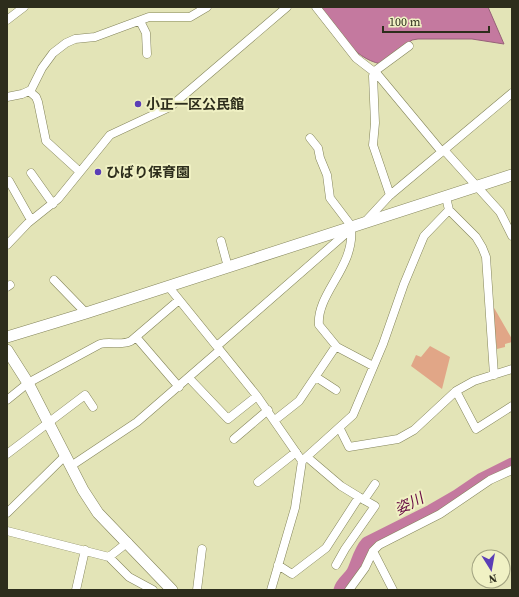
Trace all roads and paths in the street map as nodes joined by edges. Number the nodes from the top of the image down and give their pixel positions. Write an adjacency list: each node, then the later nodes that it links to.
1 (24, 7): 5 (street)
2 (207, 7): 6 (street)
3 (286, 7): 15 (street)
4 (316, 7): 9 (street)
5 (7, 19)
6 (140, 20): 8 (street); 10 (street)
7 (409, 46): 9 (street)
8 (147, 54)
9 (374, 71): 14 (street); 20 (street)
10 (29, 91): 12 (street); 15 (street)
11 (512, 93): 14 (street)
12 (7, 97)
13 (310, 138): 26 (street)
14 (443, 151): 19 (street); 20 (street)
15 (80, 172): 22 (street)
16 (31, 173): 22 (street)
17 (512, 175): 19 (street)
18 (9, 181): 24 (street)
19 (476, 187): 21 (street); 27 (street)
20 (390, 195): 25 (street)
21 (446, 197): 23 (street); 25 (street)
22 (53, 204): 24 (street)
23 (449, 210): 40 (street); 42 (street)
24 (30, 220): 29 (street)
25 (364, 222): 26 (street)
26 (351, 228): 30 (street); 37 (street); 38 (street)
27 (512, 236)
28 (221, 241): 30 (street)
29 (7, 245)
30 (228, 266): 32 (street)
31 (54, 280): 34 (street)
32 (168, 286): 33 (street); 34 (street)
33 (179, 300): 36 (street); 38 (street)
34 (86, 313): 35 (street)
35 (7, 337)
36 (136, 337): 45 (street); 46 (street)
37 (336, 346): 40 (street); 43 (street)
38 (219, 348): 44 (street); 49 (street)
39 (7, 350): 45 (street)
40 (373, 366): 56 (street)
41 (512, 369): 42 (street)
42 (494, 374): 48 (street)
43 (316, 377): 47 (street); 54 (street)
44 (189, 378): 46 (street); 49 (street)
45 (28, 383): 50 (street); 55 (street)
46 (179, 387): 62 (street)
47 (336, 390)
48 (456, 391): 51 (street); 56 (street)
49 (257, 396): 53 (street)
50 (7, 400)
51 (512, 406)
52 (93, 407): 55 (street)
53 (268, 410): 54 (street); 57 (street)
54 (275, 420): 58 (street)
55 (48, 421): 59 (street); 60 (street)
56 (340, 429): 61 (street)
57 (234, 439)
58 (296, 452): 61 (street); 64 (street)
59 (7, 454)
60 (66, 455): 62 (street); 67 (street)
61 (304, 459): 66 (street); 74 (street)
62 (72, 466): 69 (street)
63 (512, 470): 72 (street)
64 (258, 482)
65 (375, 484): 66 (street)
66 (361, 499): 74 (street); 75 (street)
67 (7, 513)
68 (7, 531): 71 (street)
69 (128, 542): 73 (street); 76 (street)
70 (202, 549): 79 (street)
71 (85, 550): 73 (street); 77 (street)
72 (373, 551): 81 (street); 82 (street)
73 (109, 557): 78 (street)
74 (278, 565): 80 (street)
75 (336, 565)
76 (166, 588)
77 (76, 590)
78 (153, 590)
79 (197, 590)
80 (271, 590)
81 (349, 590)
82 (393, 590)

